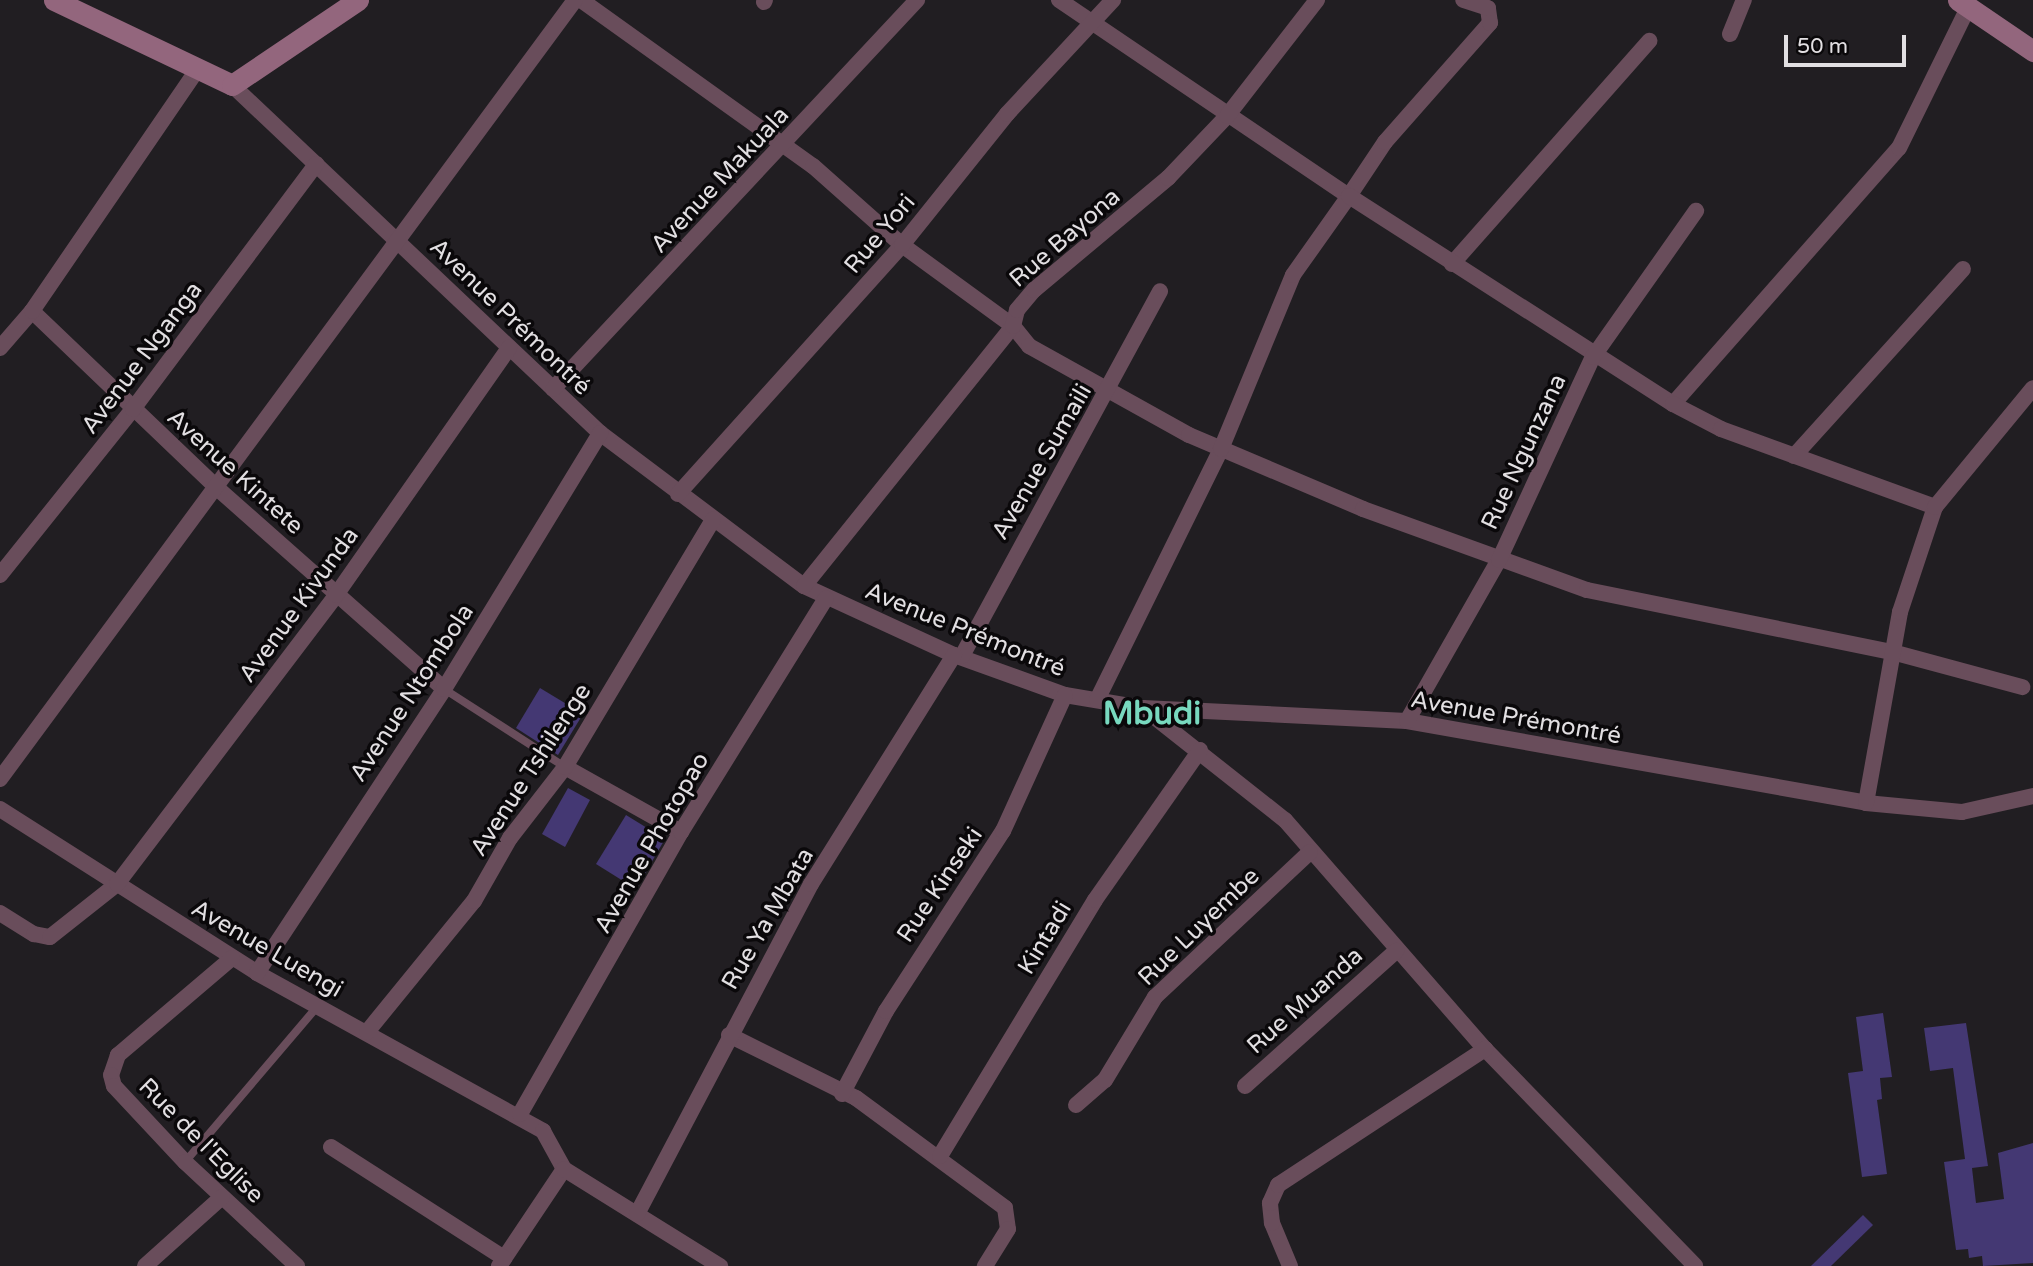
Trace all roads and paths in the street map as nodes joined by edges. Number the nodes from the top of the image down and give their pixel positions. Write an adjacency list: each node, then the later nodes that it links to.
1 (54, 0): 16 (street)
2 (358, 0): 17 (street)
3 (575, 0): 23 (street)
4 (581, 0): 19 (street)
5 (917, 0): 19 (street, Avenue Makuala)
6 (1059, 0): 12 (street)
7 (1112, 0): 12 (street, Rue Yori)
8 (1317, 0): 18 (street, Rue Bayona)
9 (1463, 0): 21 (street)
10 (1744, 0): 13 (street)
11 (1963, 4): 15 (street); 36 (street)
12 (1093, 22): 18 (street); 24 (street, Rue Yori)
13 (1730, 34)
14 (1650, 41): 25 (street)
15 (2033, 51)
16 (198, 69): 17 (street); 28 (street)
17 (232, 85): 20 (street, Avenue Prémontré)
18 (1227, 116): 21 (street); 29 (street, Rue Bayona)
19 (784, 146): 24 (street); 34 (street, Avenue Makuala)
20 (316, 164): 23 (street, Avenue Prémontré); 37 (street, Avenue Nganga)
21 (1349, 196): 25 (street); 39 (street)
22 (1696, 211): 32 (street, Rue Ngunzana)
23 (395, 239): 31 (street, Avenue Prémontré); 41 (street)
24 (902, 244): 29 (street); 42 (street, Rue Yori)
25 (1452, 264): 32 (street)
26 (1963, 269): 40 (street)
27 (1160, 291): 35 (street, Avenue Sumaili)
28 (32, 311): 30 (street); 37 (street, Avenue Kintete)
29 (1013, 326): 35 (street); 47 (street, Rue Bayona)
30 (0, 348)
31 (509, 348): 34 (street, Avenue Prémontré); 48 (street, Avenue Kivunda)
32 (1593, 357): 36 (street); 45 (street, Rue Ngunzana)
33 (2033, 388): 43 (street)
34 (553, 389): 38 (street, Avenue Prémontré)
35 (1110, 389): 39 (street); 51 (street, Avenue Sumaili)
36 (1673, 404): 40 (street)
37 (133, 409): 41 (street, Avenue Kintete); 46 (street, Avenue Nganga)
38 (600, 433): 42 (street, Avenue Prémontré); 53 (street, Avenue Ntombola)
39 (1222, 449): 45 (street); 55 (street)
40 (1794, 456): 43 (street)
41 (217, 488): 48 (street, Avenue Kintete); 60 (street)
42 (678, 494): 44 (street, Avenue Prémontré)
43 (1935, 507): 50 (street)
44 (713, 520): 47 (street, Avenue Prémontré); 59 (street, Avenue Tshilenge)
45 (1499, 560): 50 (street); 57 (street, Rue Ngunzana)
46 (0, 575)
47 (804, 586): 49 (street, Avenue Prémontré)
48 (336, 595): 53 (street, Avenue Kintete); 66 (street, Avenue Kivunda)
49 (826, 598): 51 (street, Avenue Prémontré); 64 (street, Avenue Photopao)
50 (1896, 653): 52 (street); 62 (street)
51 (958, 656): 54 (street, Avenue Prémontré); 73 (street, Rue Ya Mbata)
52 (2022, 687)
53 (444, 689): 59 (lane); 70 (street, Avenue Ntombola)
54 (1065, 695): 55 (street, Avenue Prémontré); 76 (street, Rue Kinseki)
55 (1097, 700): 56 (street, Avenue Prémontré)
56 (1143, 708): 57 (street, Avenue Prémontré); 58 (street)
57 (1407, 721): 62 (street, Avenue Prémontré)
58 (1200, 750): 65 (street); 80 (street, Kintadi)
59 (565, 767): 64 (street); 72 (street, Avenue Tshilenge)
60 (0, 779)
61 (2033, 796): 62 (street, Avenue Prémontré)
62 (1866, 803)
63 (0, 809): 66 (street, Avenue Luengi)
64 (681, 832): 78 (street, Avenue Photopao)
65 (1310, 852): 68 (street); 77 (street, Rue Luyembe)
66 (117, 884): 67 (street, Avenue Kivunda); 69 (street, Avenue Luengi)
67 (0, 913)
68 (1396, 951): 74 (street); 75 (street, Rue Muanda)
69 (232, 958): 70 (street, Avenue Luengi); 81 (street, Rue de l'Eglise)
70 (257, 974): 71 (street, Avenue Luengi)
71 (318, 1006): 72 (street, Avenue Luengi); 81 (lane)
72 (367, 1032): 78 (street, Avenue Luengi)
73 (729, 1035): 76 (street); 84 (street, Rue Ya Mbata)
74 (1485, 1049): 90 (street); 91 (street)
75 (1245, 1086)
76 (842, 1094): 80 (street)
77 (1076, 1105)
78 (520, 1114): 82 (street, Avenue Luengi)
79 (331, 1147): 85 (street)
80 (940, 1156): 89 (street)
81 (185, 1162): 83 (street, Rue de l'Eglise)
82 (564, 1169): 84 (street); 85 (street)
83 (222, 1197): 86 (street); 87 (street, Rue de l'Eglise)
84 (637, 1214): 88 (street)
85 (501, 1262)
86 (145, 1266)
87 (297, 1266)
88 (720, 1266)
89 (985, 1266)
90 (1290, 1266)
91 (1695, 1266)

